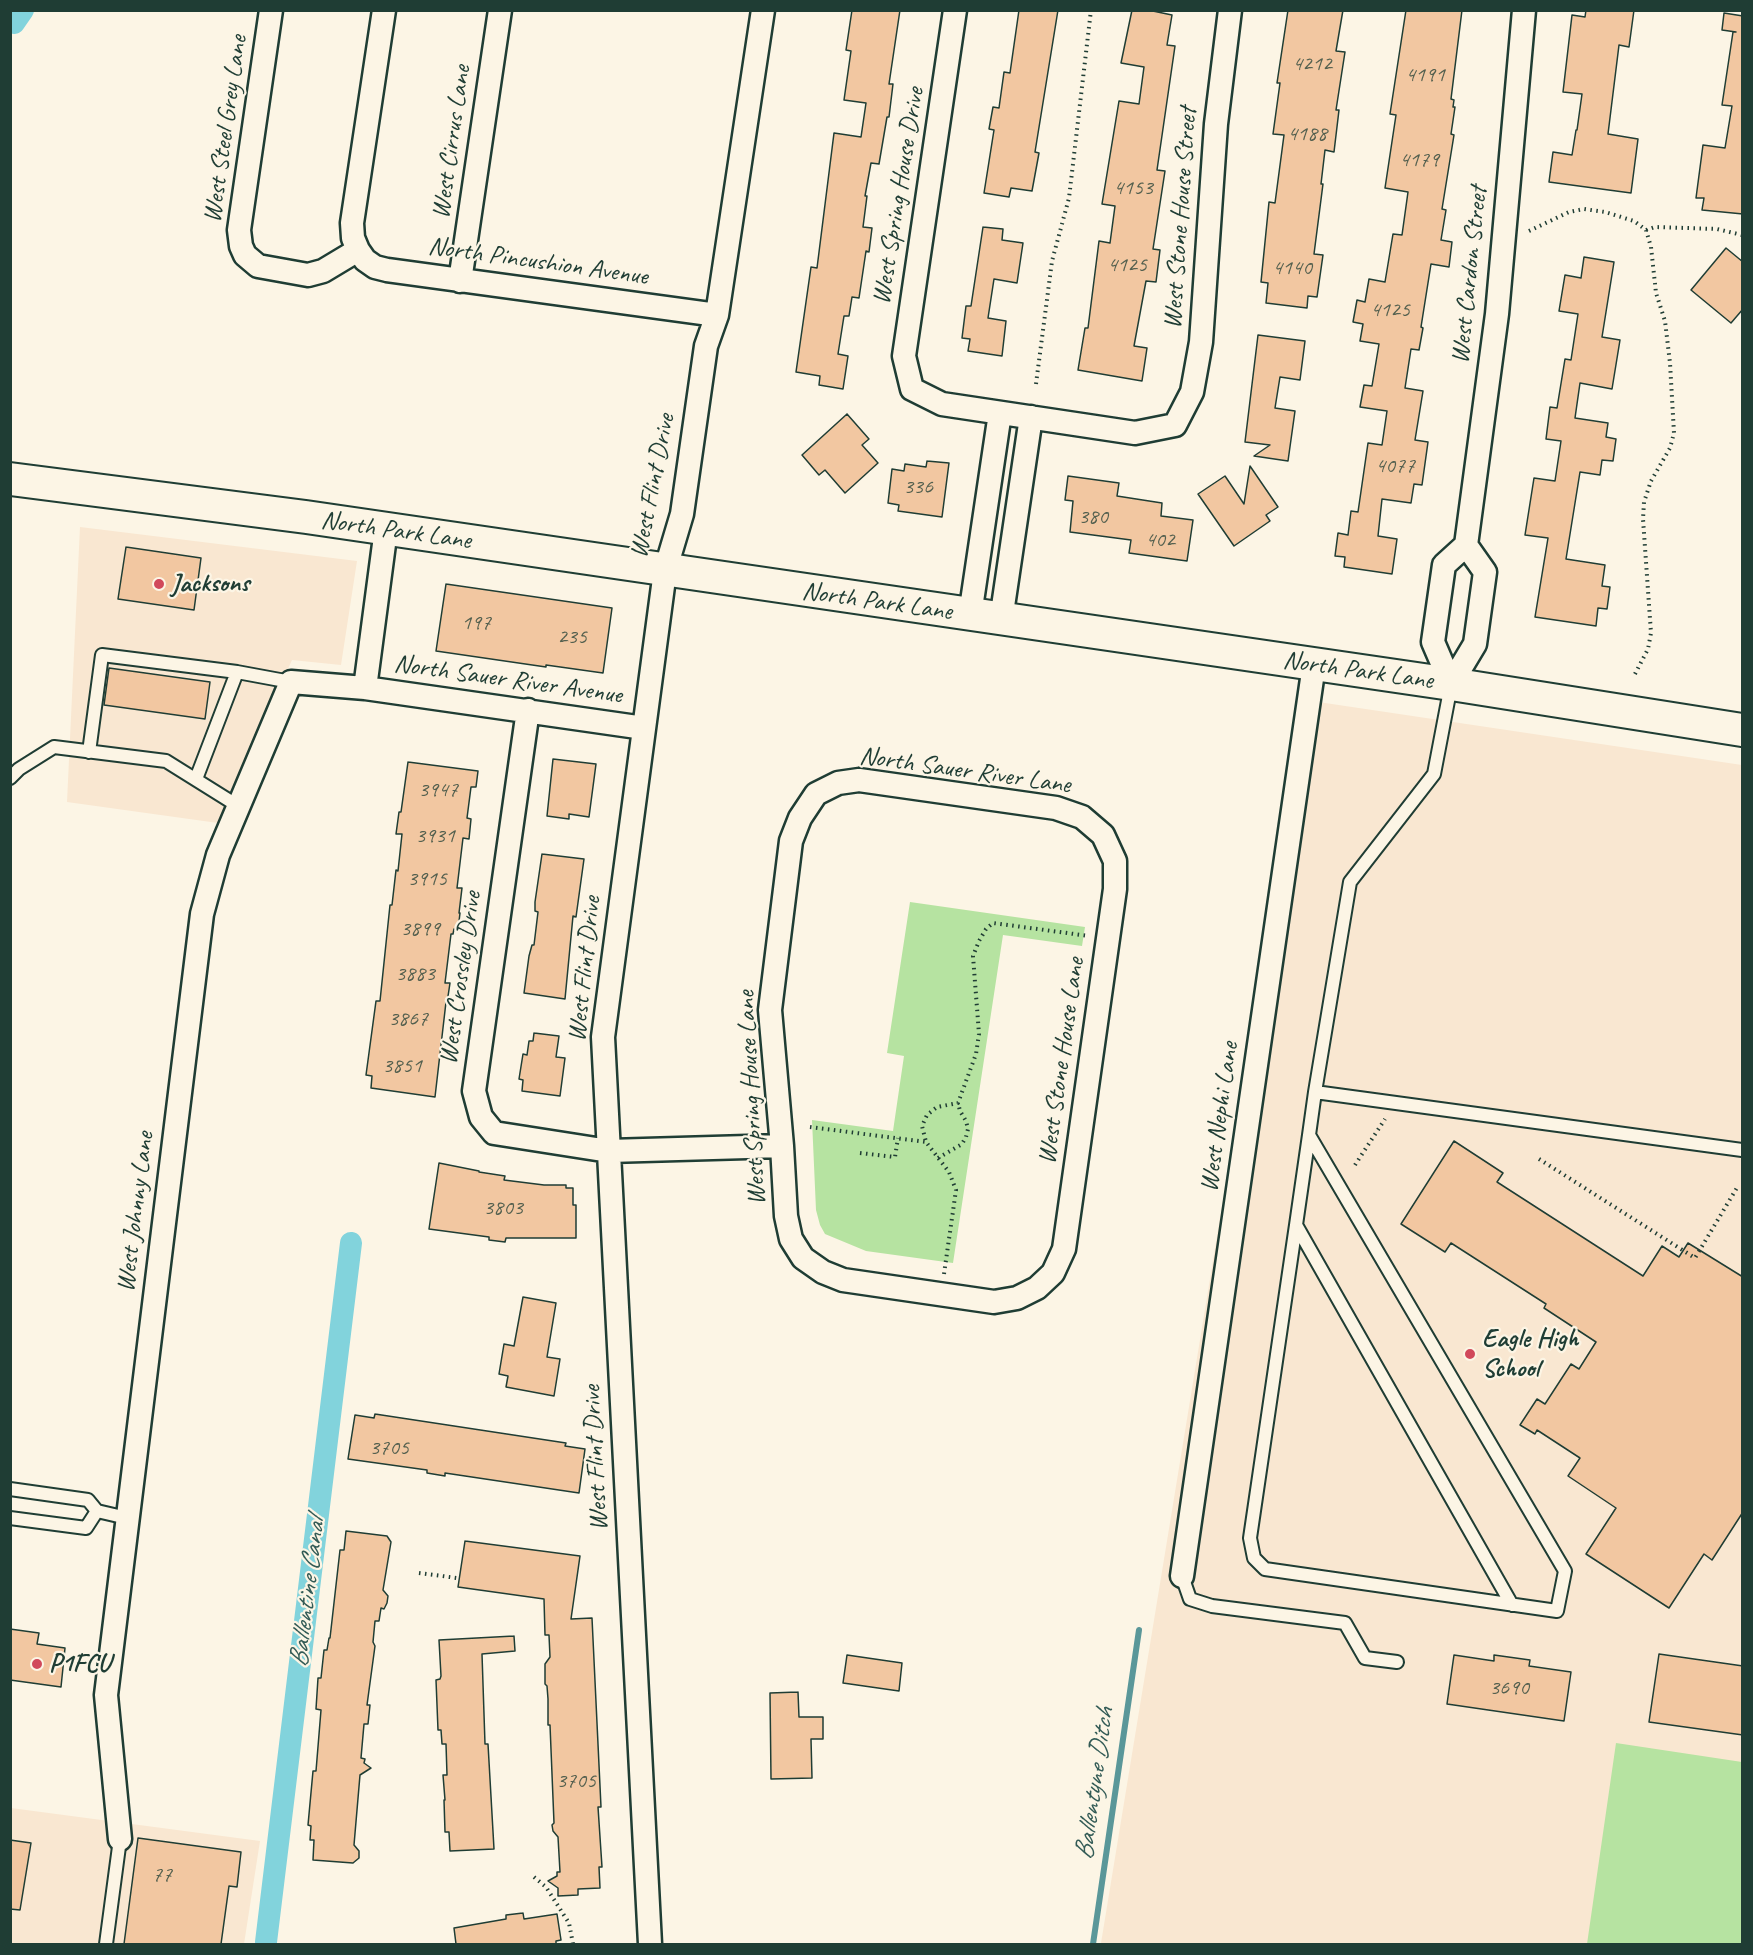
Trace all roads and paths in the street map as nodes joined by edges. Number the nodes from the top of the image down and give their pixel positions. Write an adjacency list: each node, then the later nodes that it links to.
1 (271, 10): 12 (street, West Steel Grey Lane)
2 (384, 10): 12 (street)
3 (500, 10): 13 (street, West Cirrus Lane)
4 (763, 10): 14 (street, West Flint Drive)
5 (955, 10): 16 (street, West Spring House Drive)
6 (1091, 10): 15 (path)
7 (1230, 10): 17 (street, West Stone House Street)
8 (1524, 10): 20 (street, West Cardon Street)
9 (1646, 230): 10 (path); 11 (path); 26 (path)
10 (1529, 231)
11 (1743, 235)
12 (358, 250): 13 (street, North Pincushion Avenue)
13 (460, 281): 14 (street, North Pincushion Avenue)
14 (717, 315): 21 (street, West Flint Drive)
15 (1036, 384)
16 (1000, 413): 17 (street); 22 (street)
17 (1031, 417): 23 (street)
18 (10, 479): 19 (street, North Park Lane)
19 (386, 529): 21 (street, North Park Lane); 29 (street)
20 (1466, 544): 28 (street); 28 (street)
21 (665, 571): 22 (street, North Park Lane); 31 (street, West Flint Drive)
22 (970, 615): 23 (street, North Park Lane)
23 (1001, 620): 24 (street, North Park Lane)
24 (1314, 665): 28 (street, North Park Lane); 63 (street, West Nephi Lane)
25 (237, 672): 27 (lane); 33 (lane); 35 (lane)
26 (1635, 674)
27 (291, 682): 29 (street); 37 (street, West Johnny Lane)
28 (1451, 684): 32 (street, North Park Lane); 40 (lane)
29 (365, 688): 30 (street, North Sauer River Avenue)
30 (528, 710): 31 (street, North Sauer River Avenue); 49 (street, West Crossley Drive)
31 (644, 728): 49 (street, West Flint Drive)
32 (1743, 730)
33 (89, 752): 34 (lane); 35 (lane)
34 (10, 778)
35 (196, 779): 37 (lane)
36 (816, 794): 38 (street, North Sauer River Lane); 47 (street, West Spring House Lane)
37 (238, 806): 61 (street, West Johnny Lane)
38 (1103, 835): 56 (street, West Stone House Lane)
39 (1096, 938): 41 (path)
40 (1315, 1092): 44 (lane); 48 (lane)
41 (958, 1103): 46 (path); 51 (path)
42 (1385, 1119): 53 (path)
43 (810, 1126): 45 (path)
44 (1309, 1135): 55 (lane); 65 (lane)
45 (898, 1138): 46 (path); 50 (path)
46 (926, 1142): 51 (path)
47 (782, 1146): 49 (street, West Crossley Drive); 56 (street, West Spring House Lane)
48 (1743, 1150)
49 (609, 1151): 71 (street, West Flint Drive)
50 (860, 1153)
51 (938, 1158): 57 (path)
52 (1539, 1159): 54 (path)
53 (1355, 1165)
54 (1738, 1186)
55 (1296, 1225): 65 (lane); 65 (lane)
56 (803, 1257)
57 (944, 1274)
58 (10, 1489): 59 (lane)
59 (97, 1511): 60 (lane); 61 (lane)
60 (10, 1518)
61 (127, 1518): 67 (street, West Johnny Lane)
62 (419, 1573): 64 (path)
63 (1182, 1576): 66 (lane)
64 (457, 1578)
65 (1512, 1605)
66 (1397, 1662)
67 (120, 1839): 69 (lane)
68 (534, 1877): 70 (path)
69 (106, 1944)
70 (573, 1944)
71 (650, 1944)

